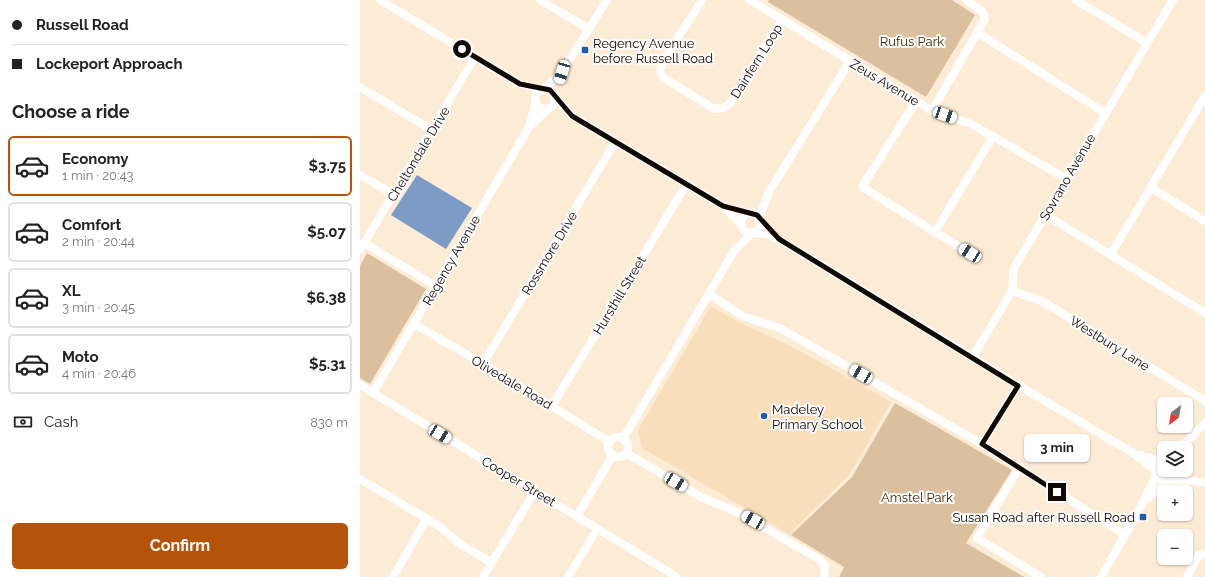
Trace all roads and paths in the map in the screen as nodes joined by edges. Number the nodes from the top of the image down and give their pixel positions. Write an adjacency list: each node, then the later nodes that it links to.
1 (380, 0): 13 (street)
2 (540, 0): 10 (street)
3 (607, 0): 10 (street)
4 (702, 0): 9 (street, Dainfern Loop)
5 (966, 0): 11 (street)
6 (1076, 0): 12 (street)
7 (1173, 0): 12 (street, Sovrano Avenue)
8 (755, 1): 9 (street, Zeus Avenue)
9 (782, 19): 14 (street, Zeus Avenue)
10 (589, 29): 15 (street)
11 (978, 33): 24 (street); 25 (street)
12 (1147, 43): 25 (street, Sovrano Avenue)
13 (475, 57): 16 (street); 28 (street, Cheltondale Drive)
14 (850, 61): 22 (street, Zeus Avenue); 35 (street)
15 (562, 72): 18 (street); 19 (street)
16 (520, 84): 18 (street); 21 (street)
17 (360, 87): 28 (street)
18 (543, 89): 19 (street); 21 (street)
19 (555, 96): 23 (street); 26 (street)
20 (1205, 96): 34 (street)
21 (536, 101): 23 (street); 27 (street, Regency Avenue)
22 (916, 101): 24 (street, Zeus Avenue); 43 (street)
23 (548, 109): 26 (street); 27 (street, Regency Avenue)
24 (932, 111): 29 (street, Zeus Avenue)
25 (1105, 113): 32 (street, Sovrano Avenue)
26 (572, 116): 30 (street)
27 (529, 127): 50 (street, Regency Avenue)
28 (432, 130): 36 (street, Cheltondale Drive)
29 (993, 136): 32 (street, Zeus Avenue); 43 (street)
30 (615, 142): 33 (street); 56 (street, Rossmore Drive)
31 (360, 175): 36 (street)
32 (1067, 179): 39 (street, Sovrano Avenue)
33 (686, 184): 37 (street); 61 (street, Hursthill Street)
34 (1150, 187): 41 (street); 49 (street)
35 (769, 192): 38 (street); 40 (street)
36 (393, 194): 46 (street, Cheltondale Drive)
37 (723, 206): 38 (street); 42 (street)
38 (750, 213): 40 (street); 42 (street)
39 (1046, 215): 49 (street); 51 (street, Sovrano Avenue)
40 (760, 219): 44 (street); 45 (street)
41 (1205, 221)
42 (741, 225): 44 (street); 47 (street)
43 (935, 232): 48 (street)
44 (753, 233): 45 (street); 47 (street)
45 (779, 239): 55 (street)
46 (362, 246): 50 (street)
47 (734, 251): 52 (street)
48 (970, 253)
49 (1111, 254): 53 (street)
50 (436, 286): 54 (street, Regency Avenue)
51 (1012, 291): 55 (street, Sovrano Avenue); 60 (street, Westbury Lane)
52 (709, 294): 63 (street); 66 (street)
53 (1205, 313)
54 (414, 324): 56 (street, Olivedale Road); 59 (street, Regency Avenue)
55 (972, 358): 58 (street)
56 (483, 364): 61 (street, Olivedale Road)
57 (360, 385): 59 (street, Cooper Street)
58 (1018, 386): 66 (street); 68 (street)
59 (373, 392): 79 (street, Cooper Street)
60 (1205, 401)
61 (552, 406): 65 (street, Olivedale Road)
62 (1205, 423): 64 (street)
63 (623, 438): 65 (street); 67 (street)
64 (1189, 440)
65 (610, 442): 69 (street)
66 (982, 444): 72 (street)
67 (626, 453): 69 (street); 91 (street)
68 (1133, 453): 70 (street); 73 (street)
69 (613, 455): 81 (street)
70 (1157, 459)
71 (1157, 466): 73 (street)
72 (1019, 468): 84 (street); 92 (street)
73 (1156, 473): 77 (street); 80 (street)
74 (1173, 477): 77 (street)
75 (1191, 477): 78 (street)
76 (360, 478): 82 (street)
77 (1170, 481): 78 (street); 80 (street)
78 (1203, 482)
79 (535, 491): 81 (street, Cooper Street); 86 (street)
80 (1144, 501): 84 (street)
81 (577, 516): 83 (street, Cooper Street)
82 (426, 520): 86 (street); 87 (street)
83 (597, 529): 89 (street); 90 (street, Cooper Street)
84 (1125, 535): 93 (street)
85 (1205, 554): 94 (street)
86 (492, 563): 88 (street)
87 (393, 577)
88 (483, 577)
89 (568, 577)
90 (677, 577)
91 (824, 577)
92 (1041, 577)
93 (1101, 577)
94 (1186, 577)

